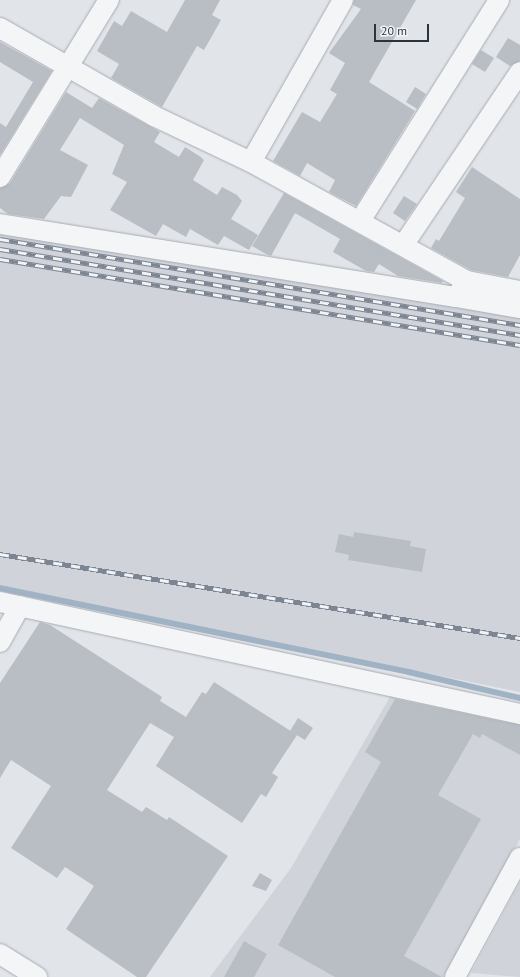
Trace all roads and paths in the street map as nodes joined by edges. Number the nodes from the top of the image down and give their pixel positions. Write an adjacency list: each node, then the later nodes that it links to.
1 (109, 0): 5 (street)
2 (343, 0): 7 (street)
3 (499, 0): 9 (street)
4 (0, 28): 5 (street)
5 (67, 68): 7 (street); 8 (street)
6 (520, 72): 11 (street)
7 (251, 162): 9 (street)
8 (0, 177)
9 (360, 221): 11 (street)
10 (0, 224): 12 (street)
11 (404, 244): 12 (street)
12 (462, 289): 13 (street); 14 (street)
13 (520, 291)
14 (520, 308)
15 (0, 602): 16 (street)
16 (20, 606): 17 (street); 18 (street)
17 (0, 642)
18 (520, 714)
19 (520, 858): 22 (street)
20 (0, 954): 21 (street)
21 (28, 974)
22 (457, 977)

